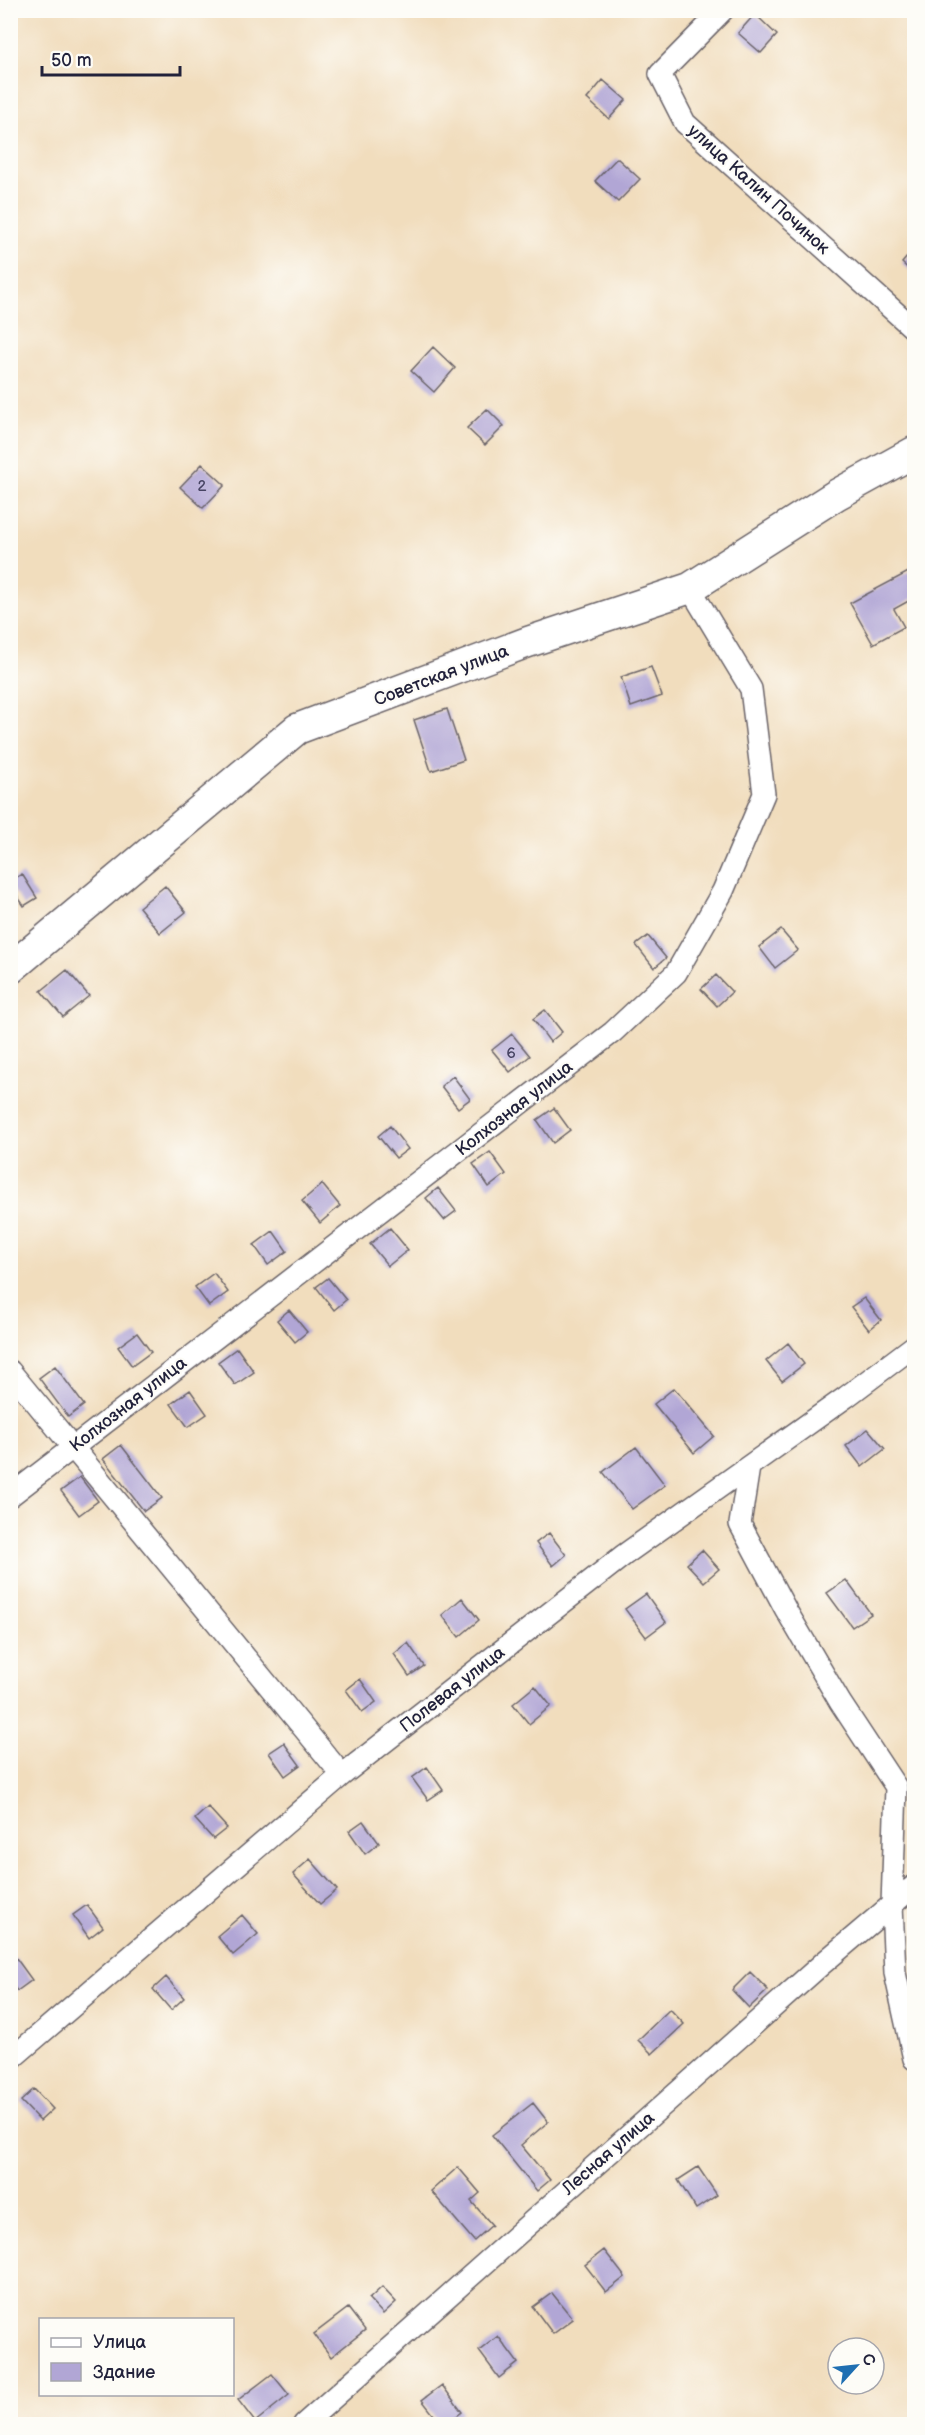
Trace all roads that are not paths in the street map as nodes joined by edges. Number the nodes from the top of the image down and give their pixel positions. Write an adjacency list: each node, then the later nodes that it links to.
1 (723, 10): 2 (street, улица Калин Починок)
2 (915, 329)
3 (915, 452): 4 (street, Советская улица)
4 (690, 588): 5 (street, Советская улица); 8 (street, Колхозная улица)
5 (10, 969)
6 (915, 1346): 9 (street, Полевая улица)
7 (10, 1371): 8 (street)
8 (71, 1448): 10 (street, Колхозная улица); 11 (street)
9 (749, 1467): 11 (street, Полевая улица); 13 (street)
10 (10, 1496)
11 (342, 1775): 15 (street, Полевая улица)
12 (915, 1886): 13 (street, Лесная улица)
13 (892, 1905): 14 (street); 16 (street, Лесная улица)
14 (915, 2059)
15 (10, 2060)
16 (304, 2424)

